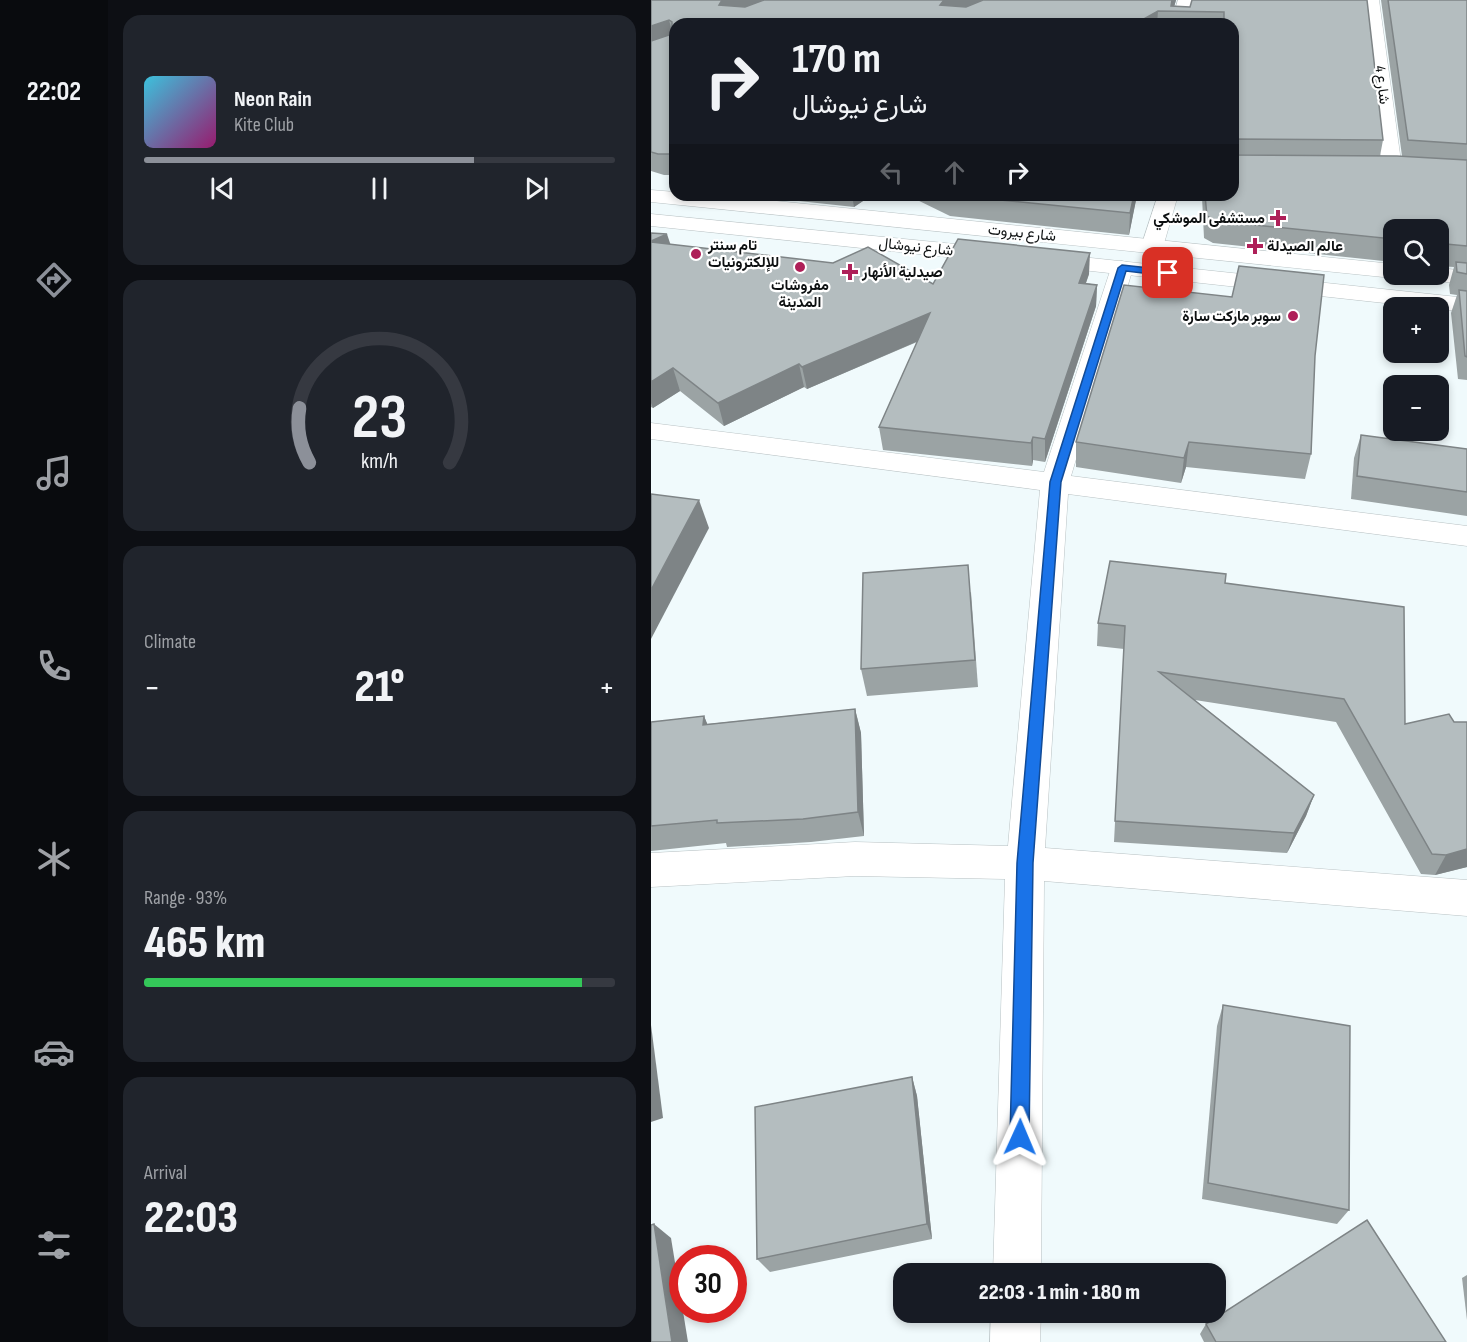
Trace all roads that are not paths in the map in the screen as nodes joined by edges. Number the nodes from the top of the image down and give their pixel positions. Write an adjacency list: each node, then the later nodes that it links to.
1 (1186, 0): 3 (street)
2 (1371, 0): 5 (street, شارع 4)
3 (1181, 18)
4 (1369, 169): 5 (street)
5 (1392, 169): 6 (street)
6 (1414, 170)
7 (651, 196): 8 (street, شارع بيروت)
8 (669, 196)
9 (755, 201): 12 (street, شارع بيروت)
10 (1166, 201): 12 (street)
11 (651, 220): 13 (street, شارع نيوشال)
12 (1152, 247): 14 (street, شارع بيروت)
13 (1122, 268): 17 (street, شارع نيوشال); 19 (street)
14 (1383, 270)
15 (1449, 276): 16 (street)
16 (1467, 278)
17 (1467, 305)
18 (651, 431): 19 (street)
19 (1055, 482): 20 (street); 21 (street)
20 (1467, 536)
21 (1025, 863): 22 (street); 23 (street); 24 (street)
22 (651, 870)
23 (1467, 898)
24 (1017, 1263)
25 (1016, 1323): 26 (street)
26 (1015, 1342)

